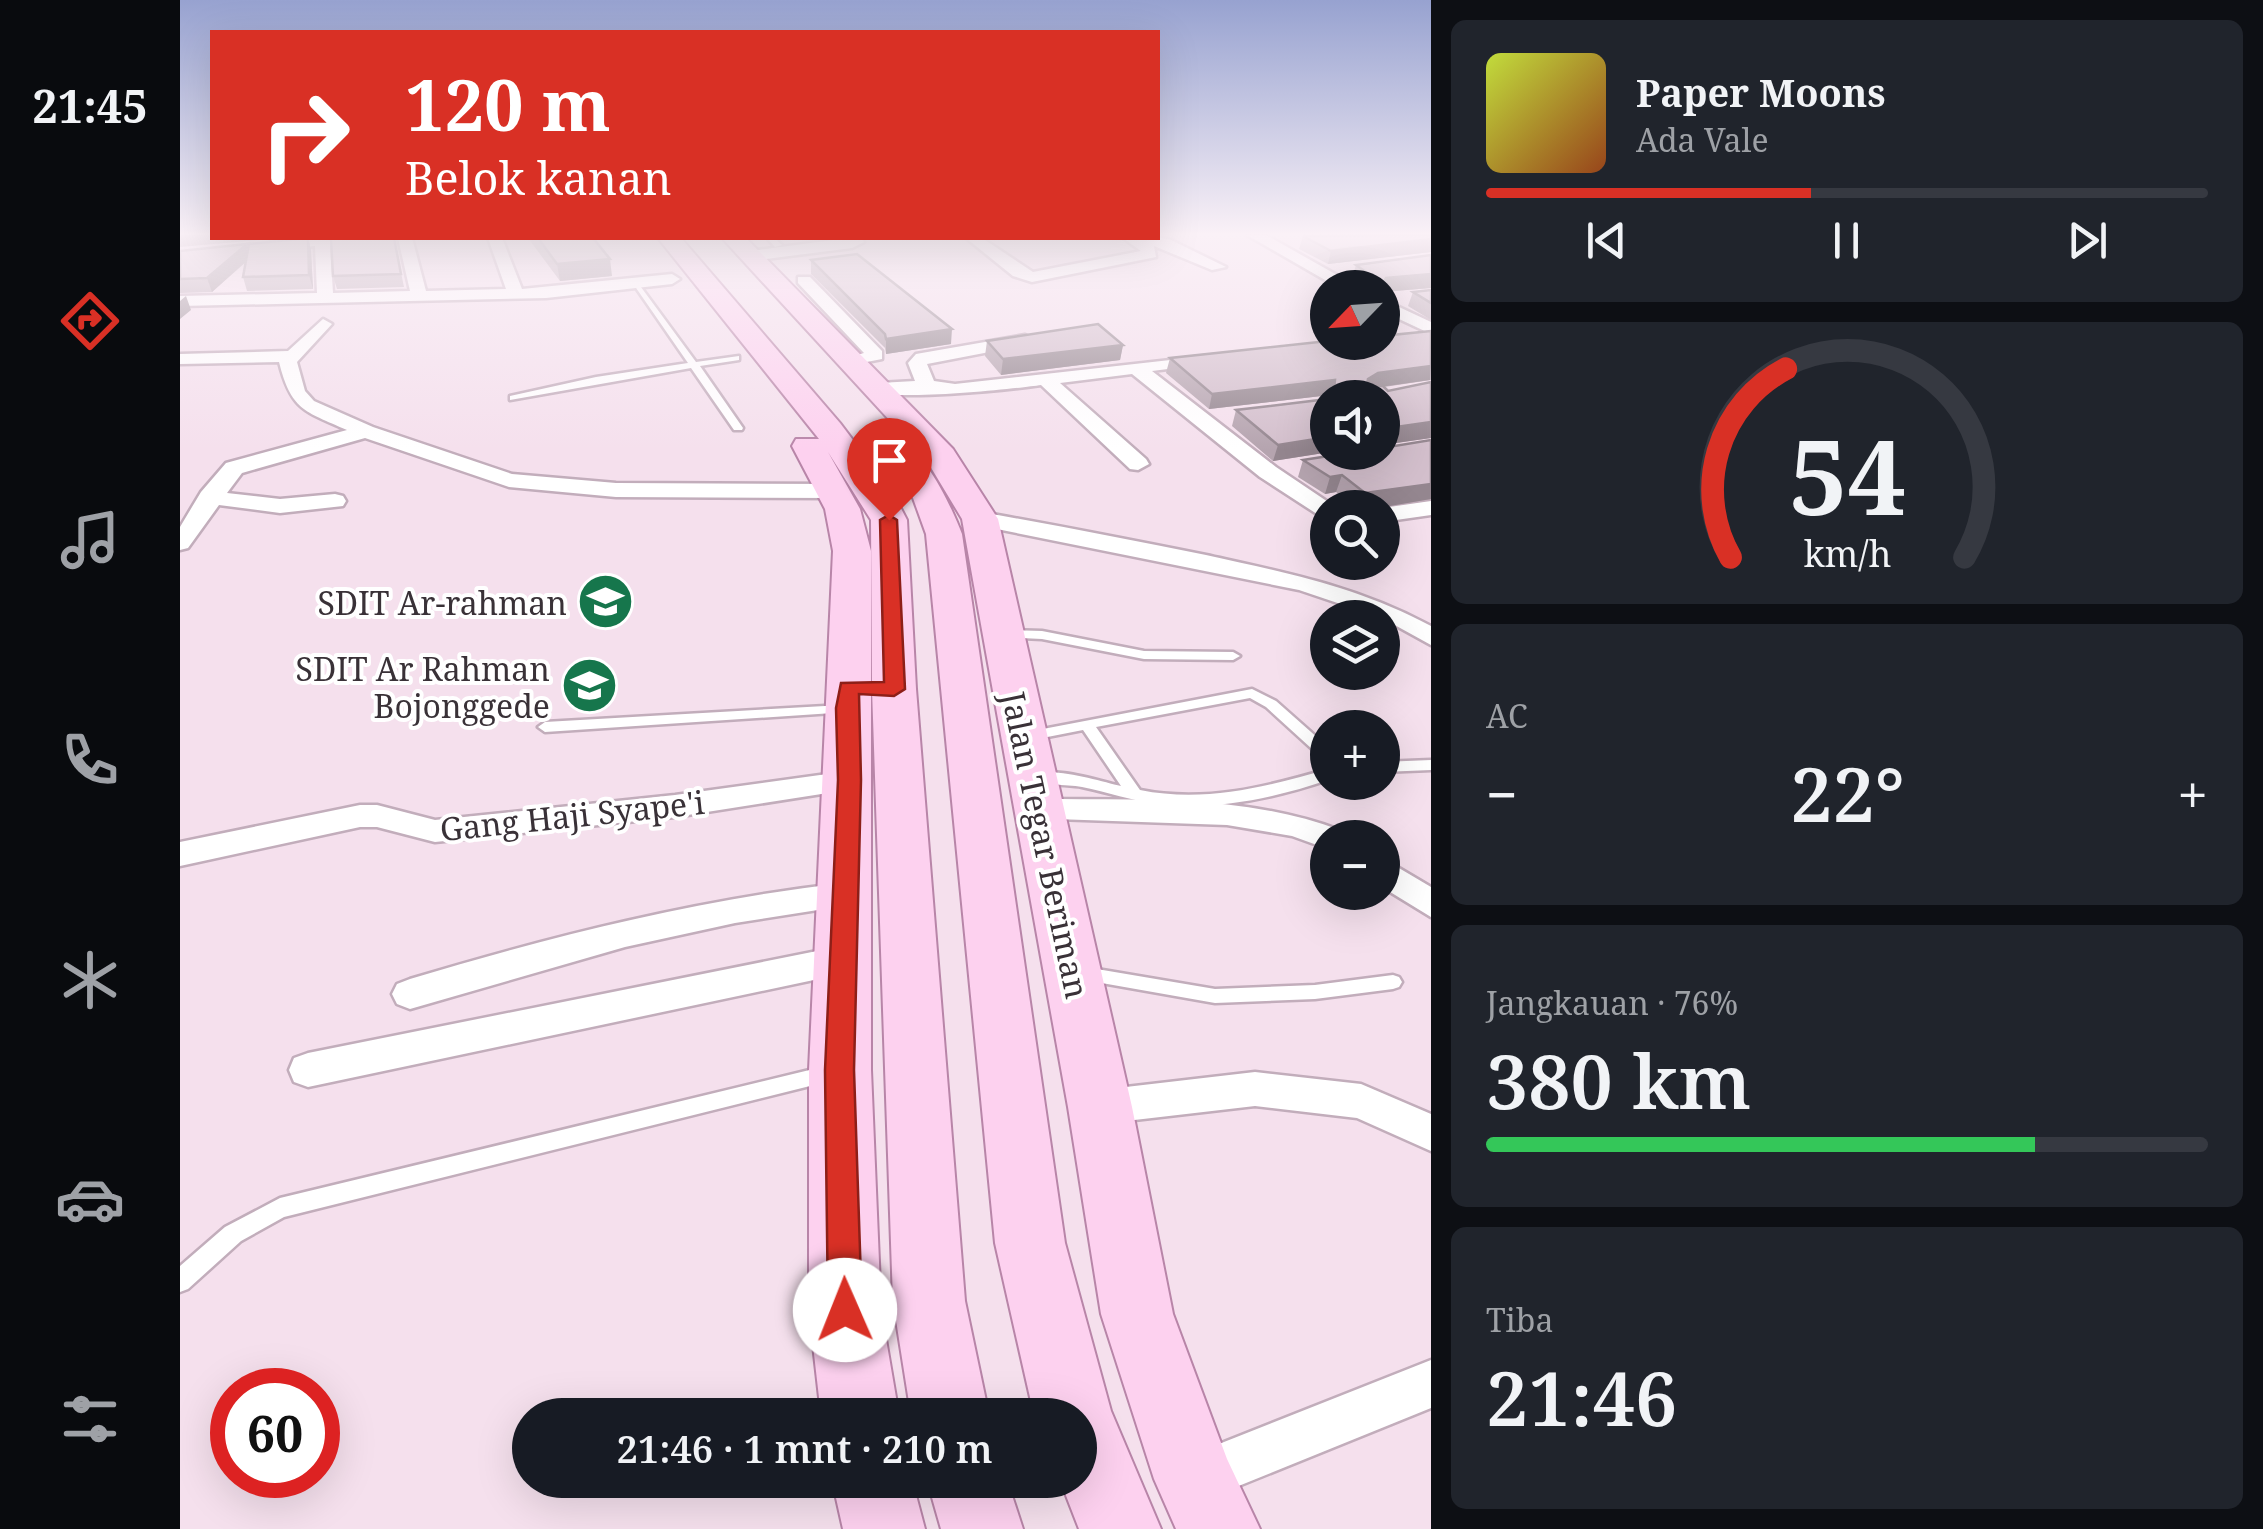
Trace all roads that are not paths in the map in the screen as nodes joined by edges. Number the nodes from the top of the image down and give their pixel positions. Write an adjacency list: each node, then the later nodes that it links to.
1 (725, 306): 13 (main road, Jalan Tegar Beriman)
2 (766, 306): 37 (main road, Jalan Tegar Beriman)
3 (772, 306): 18 (main road, Jalan Tegar Beriman)
4 (772, 306): 18 (main road, Jalan Tegar Beriman)
5 (1400, 312): 7 (street)
6 (323, 324): 10 (street)
7 (1430, 330): 8 (street)
8 (1400, 336)
9 (1042, 337): 18 (street)
10 (290, 356): 12 (street); 22 (street)
11 (1229, 356): 14 (street)
12 (180, 359)
13 (714, 360): 17 (lane); 21 (lane); 26 (main road, Jalan Tegar Beriman)
14 (1136, 368): 15 (street); 20 (street)
15 (1045, 379): 16 (street); 23 (street)
16 (955, 390): 18 (street); 18 (street)
17 (513, 398)
18 (874, 400): 32 (main road, Jalan Tegar Beriman); 38 (main road, Jalan Tegar Beriman)
19 (1237, 416): 20 (street)
20 (1200, 421): 25 (street)
21 (738, 428)
22 (366, 432): 26 (street); 27 (street)
23 (1138, 464)
24 (1304, 466): 25 (street)
25 (1268, 472): 28 (street)
26 (837, 492): 38 (main road, Jalan Tegar Beriman)
27 (203, 496): 29 (street); 33 (street)
28 (1310, 499)
29 (334, 501)
30 (1430, 508): 31 (street)
31 (1400, 512)
32 (980, 519): 34 (main road, Jalan Tegar Beriman); 35 (street)
33 (182, 534)
34 (1003, 634): 36 (lane); 42 (main road, Jalan Tegar Beriman)
35 (1430, 637)
36 (1233, 656)
37 (962, 690): 42 (main road); 65 (main road, Jalan Tegar Beriman)
38 (863, 695): 40 (lane); 45 (main road, Jalan Tegar Beriman); 64 (main road, Jalan Tegar Beriman)
39 (1086, 724): 41 (lane); 42 (lane); 47 (lane)
40 (545, 727)
41 (1310, 740)
42 (1026, 753): 47 (lane); 48 (street); 54 (main road, Jalan Tegar Beriman)
43 (1430, 766): 44 (lane)
44 (1400, 767)
45 (850, 780): 49 (street, Gang Haji Syape'i); 51 (main road, Jalan Tegar Beriman)
46 (1310, 781): 47 (lane)
47 (1134, 793)
48 (1310, 832)
49 (180, 854)
50 (1400, 883): 52 (street)
51 (844, 894): 53 (main road, Jalan Tegar Beriman); 56 (street)
52 (1430, 904)
53 (842, 960): 57 (street); 58 (main road, Jalan Tegar Beriman)
54 (1072, 971): 55 (lane); 59 (main road, Jalan Tegar Beriman)
55 (1393, 982)
56 (410, 994)
57 (308, 1070)
58 (840, 1070): 61 (lane); 63 (main road, Jalan Tegar Beriman)
59 (1100, 1107): 60 (street); 67 (main road, Jalan Tegar Beriman)
60 (1430, 1132)
61 (180, 1281)
62 (1430, 1384): 67 (street)
63 (858, 1398)
64 (947, 1398)
65 (1069, 1398)
66 (1097, 1473): 72 (main road)
67 (1194, 1478): 73 (main road, Jalan Tegar Beriman)
68 (876, 1498): 70 (main road)
69 (973, 1498): 71 (main road)
70 (884, 1529)
71 (982, 1529)
72 (1120, 1529)
73 (1219, 1529)

